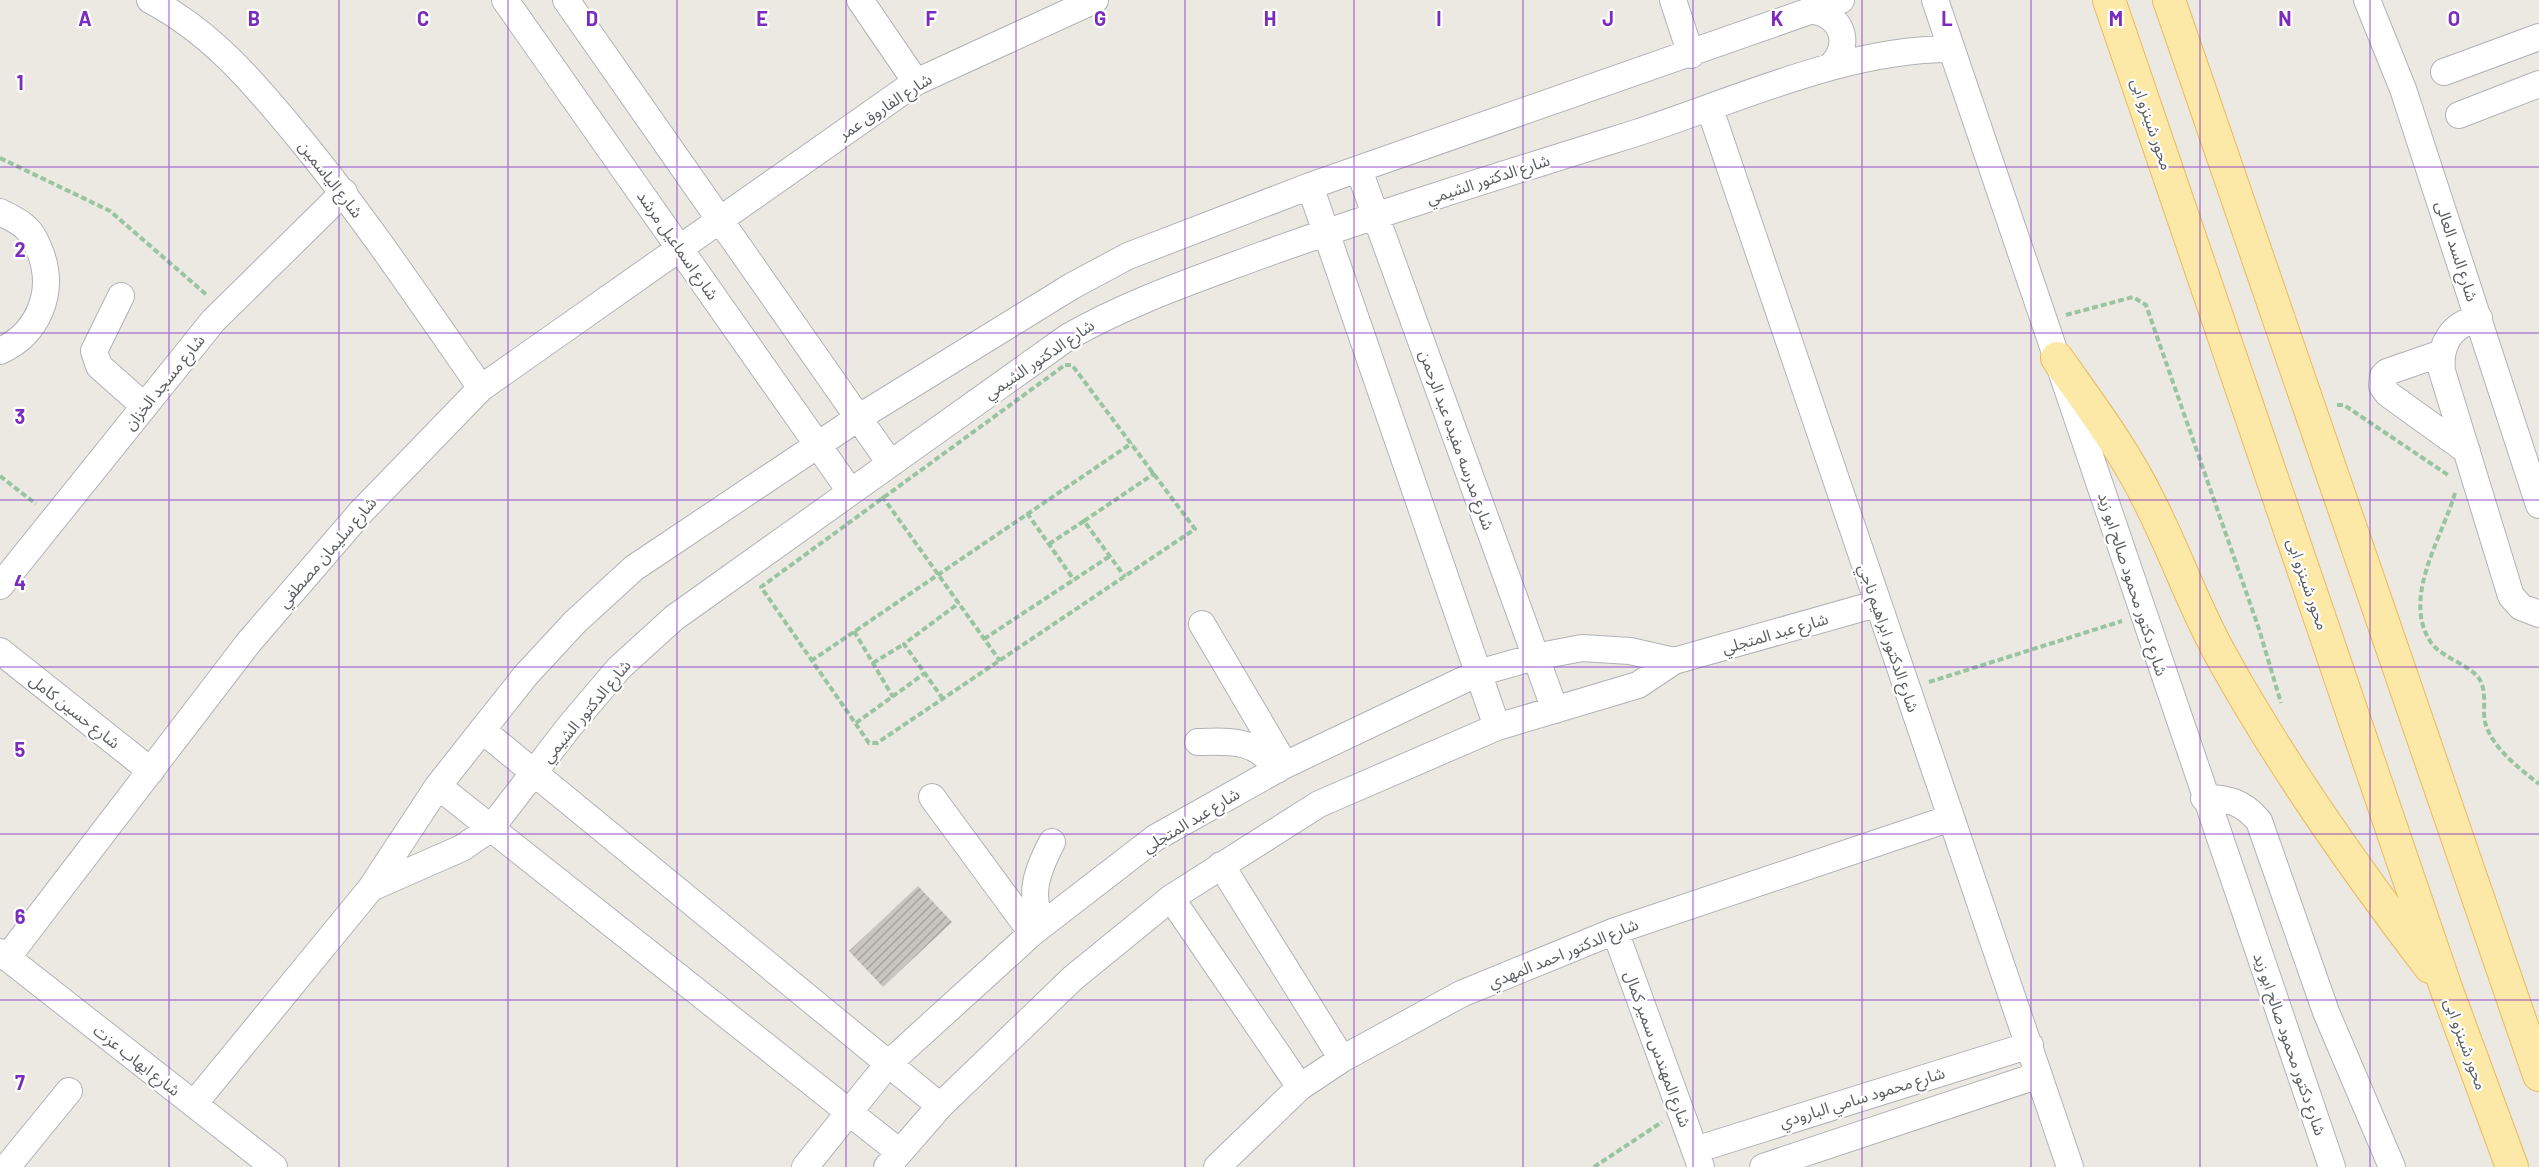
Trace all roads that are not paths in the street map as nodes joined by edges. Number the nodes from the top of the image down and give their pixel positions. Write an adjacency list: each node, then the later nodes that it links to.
1 (150, 0): 24 (street, شارع الياسمين)
2 (505, 0): 29 (street, شارع اسماعيل مرشد)
3 (566, 0): 27 (street)
4 (860, 0): 18 (street)
5 (1095, 0): 18 (street, شارع الفاروق عمر)
6 (1673, 0): 15 (street)
7 (1841, 0): 12 (street, شارع الدكتور الشيمي)
8 (1935, 0): 14 (street, شارع دكتور محمود صالح ابو زيد)
9 (2109, 0): 69 (main road, محور شينزو ابى)
10 (2169, 0): 70 (main road)
11 (2367, 0): 31 (street, شارع السد العالى)
12 (1815, 11): 15 (street, شارع الدكتور الشيمي); 16 (street)
13 (2539, 37): 17 (street)
14 (1952, 49): 16 (street, شارع الدكتور الشيمي); 34 (street, شارع دكتور محمود صالح ابو زيد)
15 (1691, 55): 22 (street, شارع الدكتور الشيمي)
16 (1831, 66): 20 (street, شارع الدكتور الشيمي)
17 (2444, 72)
18 (916, 82): 27 (street, شارع الفاروق عمر)
19 (2539, 84): 21 (street)
20 (1710, 109): 26 (street, شارع الدكتور الشيمي); 43 (street, شارع الدكتور ابراهيم ناجي)
21 (2459, 115)
22 (1359, 170): 23 (street, شارع الدكتور الشيمي); 26 (street, شارع مدرسه مفيده عبد الرحمن)
23 (1310, 186): 28 (street); 37 (street, شارع الدكتور الشيمي)
24 (344, 192): 35 (street, شارع الياسمين); 36 (street, شارع مسجد الخزان)
25 (0, 212): 32 (street)
26 (1375, 215): 28 (street, شارع الدكتور الشيمي); 47 (street, شارع مدرسه مفيده عبد الرحمن)
27 (719, 219): 29 (street, شارع سليمان مصطفي); 37 (street)
28 (1327, 232): 40 (street, شارع الدكتور الشيمي); 49 (street)
29 (680, 247): 35 (street, شارع سليمان مصطفي); 38 (street, شارع اسماعيل مرشد)
30 (122, 296): 36 (street)
31 (2479, 318): 33 (street); 41 (street, شارع السد العالى)
32 (0, 351)
33 (2442, 353): 39 (street); 39 (street)
34 (2057, 358): 59 (street, شارع دكتور محمود صالح ابو زيد); 69 (main road)
35 (481, 388): 55 (street, شارع سليمان مصطفي)
36 (144, 406): 42 (street, شارع مسجد الخزان)
37 (858, 418): 38 (street, شارع الدكتور الشيمي); 40 (street)
38 (818, 447): 40 (street, شارع اسماعيل مرشد); 52 (street, شارع الدكتور الشيمي)
39 (2467, 451): 44 (street)
40 (873, 482): 56 (street, شارع الدكتور الشيمي)
41 (2539, 505)
42 (0, 586)
43 (1876, 604): 48 (street, شارع عبد المتجلي); 60 (street, شارع الدكتور ابراهيم ناجي)
44 (2539, 614)
45 (1202, 624): 54 (street)
46 (0, 651): 55 (street, شارع حسين كامل)
47 (1535, 657): 48 (street, شارع عبد المتجلي); 49 (street, شارع عبد المتجلي); 50 (street, شارع مدرسه مفيده عبد الرحمن)
48 (1674, 661): 50 (street, شارع عبد المتجلي)
49 (1478, 673): 51 (street); 54 (street, شارع عبد المتجلي)
50 (1555, 710): 51 (street, شارع عبد المتجلي)
51 (1497, 727): 63 (street, شارع عبد المتجلي)
52 (482, 730): 56 (street); 57 (street, شارع الدكتور الشيمي)
53 (1198, 742): 54 (street)
54 (1281, 768): 66 (street, شارع عبد المتجلي)
55 (151, 771): 68 (street, شارع سليمان مصطفي)
56 (534, 772): 61 (street, شارع الدكتور الشيمي); 73 (street)
57 (438, 786): 61 (street); 64 (street, شارع الدكتور الشيمي)
58 (932, 797): 66 (street)
59 (2204, 798): 89 (street, شارع دكتور محمود صالح ابو زيد); 90 (street)
60 (1951, 818): 67 (street, شارع الدكتور احمد المهدي); 71 (street, شارع الدكتور ابراهيم ناجي)
61 (491, 828): 64 (street, شارع الدكتور الشيمي); 80 (street)
62 (1052, 842): 66 (street)
63 (1221, 865): 65 (street, شارع عبد المتجلي); 72 (street)
64 (371, 888): 78 (street, شارع الدكتور الشيمي)
65 (1171, 898): 76 (street); 79 (street, شارع عبد المتجلي)
66 (1037, 929): 73 (street, شارع عبد المتجلي)
67 (1615, 931): 72 (street, شارع الدكتور احمد المهدي); 81 (street, شارع المهندس سمير كمال)
68 (4, 955): 78 (street, شارع ايهاب عزت)
69 (2446, 988): 91 (main road, محور شينزو ابى)
70 (2529, 1017): 75 (main road)
71 (2030, 1045): 74 (street, شارع الدكتور ابراهيم ناجي); 81 (street, شارع محمود سامي البارودي)
72 (1342, 1059): 76 (street, شارع الدكتور احمد المهدي)
73 (888, 1064): 79 (street); 80 (street, شارع عبد المتجلي)
74 (2039, 1075): 87 (street, شارع محمود سامي البارودي); 88 (street, شارع الدكتور ابراهيم ناجي)
75 (2539, 1075)
76 (1300, 1087): 86 (street, شارع الدكتور احمد المهدي)
77 (69, 1091): 83 (street)
78 (194, 1104): 84 (street, شارع ايهاب عزت)
79 (940, 1106): 82 (street, شارع عبد المتجلي)
80 (847, 1112): 82 (street); 85 (street, شارع عبد المتجلي)
81 (1698, 1158)
82 (892, 1159)
83 (7, 1167)
84 (274, 1167)
85 (805, 1167)
86 (1217, 1167)
87 (1763, 1167)
88 (2070, 1167)
89 (2332, 1167)
90 (2392, 1167)
91 (2512, 1167)

